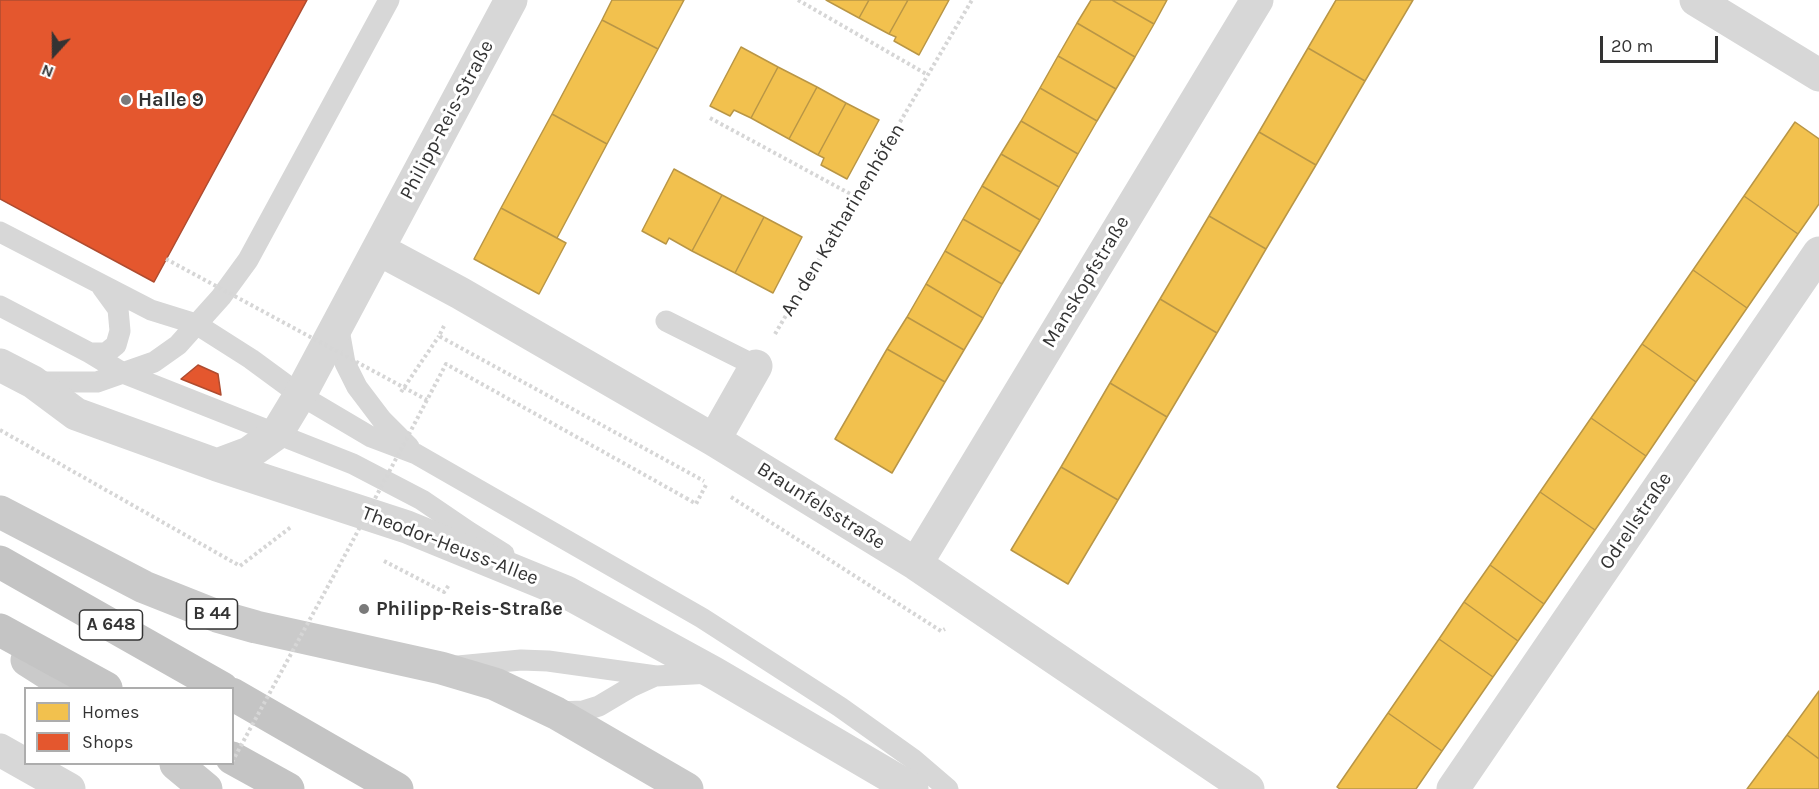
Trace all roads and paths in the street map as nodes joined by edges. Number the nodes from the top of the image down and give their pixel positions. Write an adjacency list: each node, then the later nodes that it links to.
1 (389, 0): 19 (lane)
2 (511, 0): 12 (street, Philipp-Reis-Straße)
3 (798, 0): 7 (path)
4 (972, 0): 7 (path, An den Katharinenhöfen)
5 (1257, 0): 37 (street, Manskopfstraße)
6 (1696, 0): 8 (street)
7 (928, 75): 10 (path, An den Katharinenhöfen)
8 (1819, 75)
9 (710, 118): 10 (path)
10 (856, 197): 23 (path, An den Katharinenhöfen)
11 (0, 232): 15 (lane)
12 (378, 249): 16 (street, Braunfelsstraße); 20 (street, Philipp-Reis-Straße)
13 (1819, 253): 64 (street, Odrellstraße)
14 (166, 259): 27 (path, bridge)
15 (99, 284): 19 (lane); 21 (lane)
16 (460, 293): 27 (path, bridge); 29 (street, Braunfelsstraße)
17 (0, 306): 21 (lane)
18 (666, 321): 23 (lane)
19 (196, 324): 24 (lane); 26 (lane)
20 (338, 324): 26 (street, Philipp-Reis-Straße); 30 (lane)
21 (90, 353): 24 (lane)
22 (0, 365): 25 (street, Theodor-Heuss-Allee)
23 (756, 366): 29 (street)
24 (123, 373): 25 (lane); 28 (lane)
25 (33, 382): 31 (street, Theodor-Heuss-Allee)
26 (300, 395): 28 (street, Philipp-Reis-Straße); 30 (lane)
27 (427, 400): 33 (path, bridge)
28 (277, 433): 31 (street, Philipp-Reis-Straße); 39 (lane)
29 (714, 440): 37 (street, Braunfelsstraße)
30 (416, 454): 62 (lane)
31 (217, 465): 39 (street, Theodor-Heuss-Allee)
32 (0, 512): 42 (main road, B 44)
33 (351, 544): 34 (path); 51 (path, bridge)
34 (361, 549)
35 (380, 559): 38 (path)
36 (0, 562): 47 (highway, A 648)
37 (916, 564): 63 (street, Braunfelsstraße)
38 (438, 589)
39 (566, 592): 43 (street, Theodor-Heuss-Allee)
40 (0, 630): 46 (highway)
41 (0, 643): 45 (main road)
42 (441, 668): 44 (lane); 49 (main road, B 44)
43 (714, 673): 44 (lane); 61 (street, Theodor-Heuss-Allee)
44 (656, 676): 49 (lane)
45 (69, 687)
46 (104, 687)
47 (220, 687)
48 (234, 695): 59 (highway)
49 (556, 712): 60 (main road, B 44)
50 (0, 750): 53 (street)
51 (234, 756)
52 (234, 761): 58 (highway)
53 (24, 764)
54 (27, 765): 56 (street)
55 (177, 765): 57 (main road)
56 (69, 789)
57 (206, 789)
58 (288, 789)
59 (397, 789)
60 (687, 789)
61 (912, 789)
62 (948, 789)
63 (1248, 789)
64 (1453, 789)

